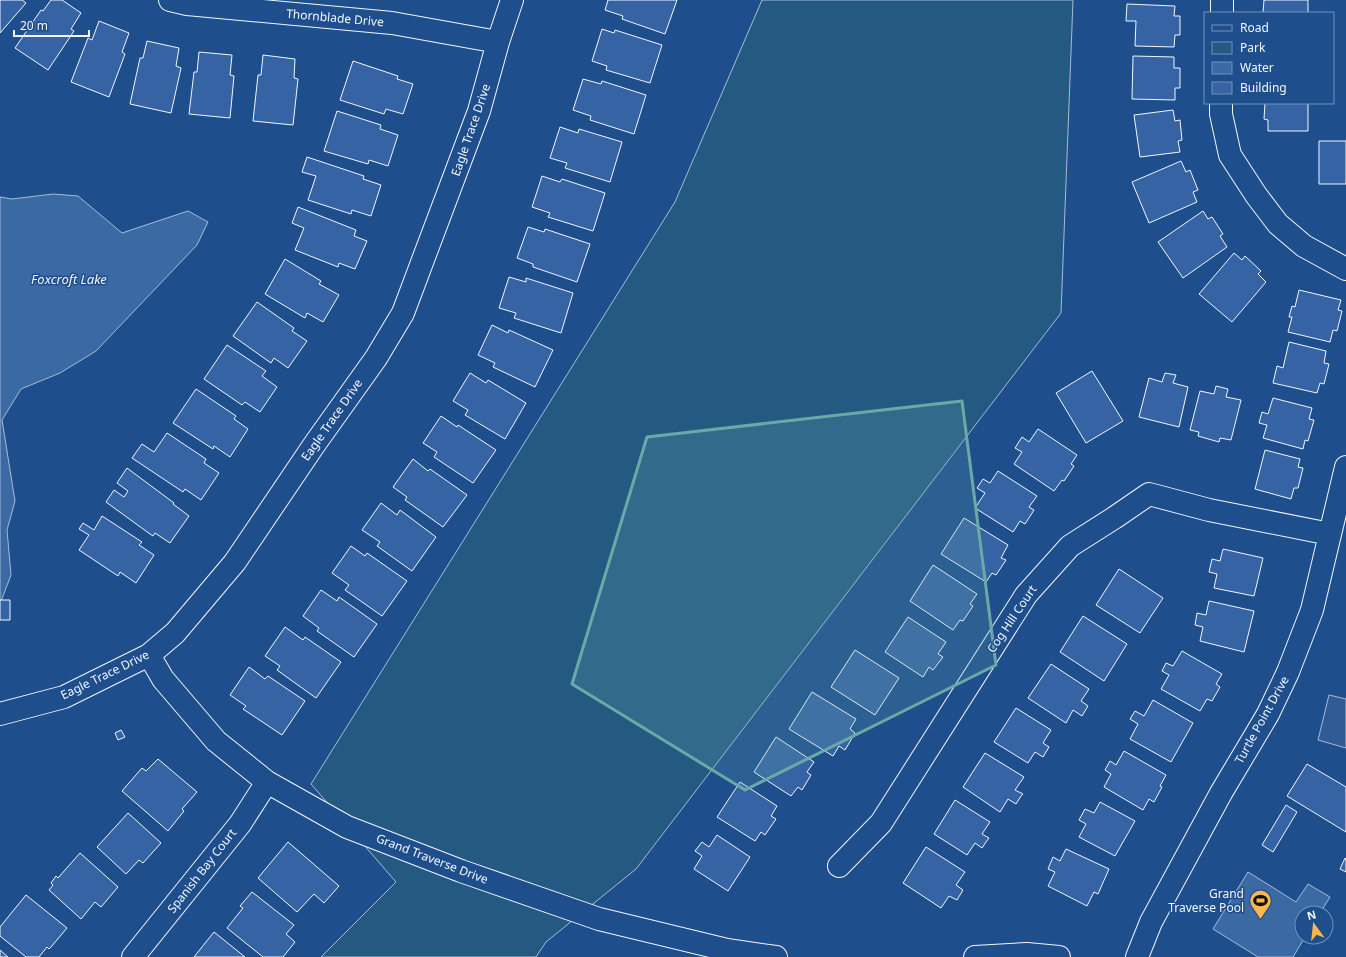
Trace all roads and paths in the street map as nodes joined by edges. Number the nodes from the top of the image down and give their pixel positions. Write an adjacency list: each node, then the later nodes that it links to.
1 (170, 0): 5 (street, Thornblade Drive)
2 (512, 0): 5 (street, Eagle Trace Drive)
3 (1222, 0): 4 (street)
4 (1222, 12)
5 (498, 42): 10 (street, Eagle Trace Drive)
6 (1221, 104): 7 (street)
7 (1346, 269)
8 (1346, 467): 9 (street, Turtle Point Drive)
9 (1330, 534): 13 (street, Cog Hill Court); 19 (street, Turtle Point Drive)
10 (149, 655): 11 (street, Eagle Trace Drive); 12 (street, Grand Traverse Drive)
11 (0, 714)
12 (267, 782): 14 (street, Grand Traverse Drive); 15 (street, Spanish Bay Court)
13 (839, 866)
14 (726, 953): 16 (street, Grand Traverse Drive)
15 (133, 957)
16 (776, 957)
17 (975, 957): 18 (street)
18 (1059, 957)
19 (1137, 957)

